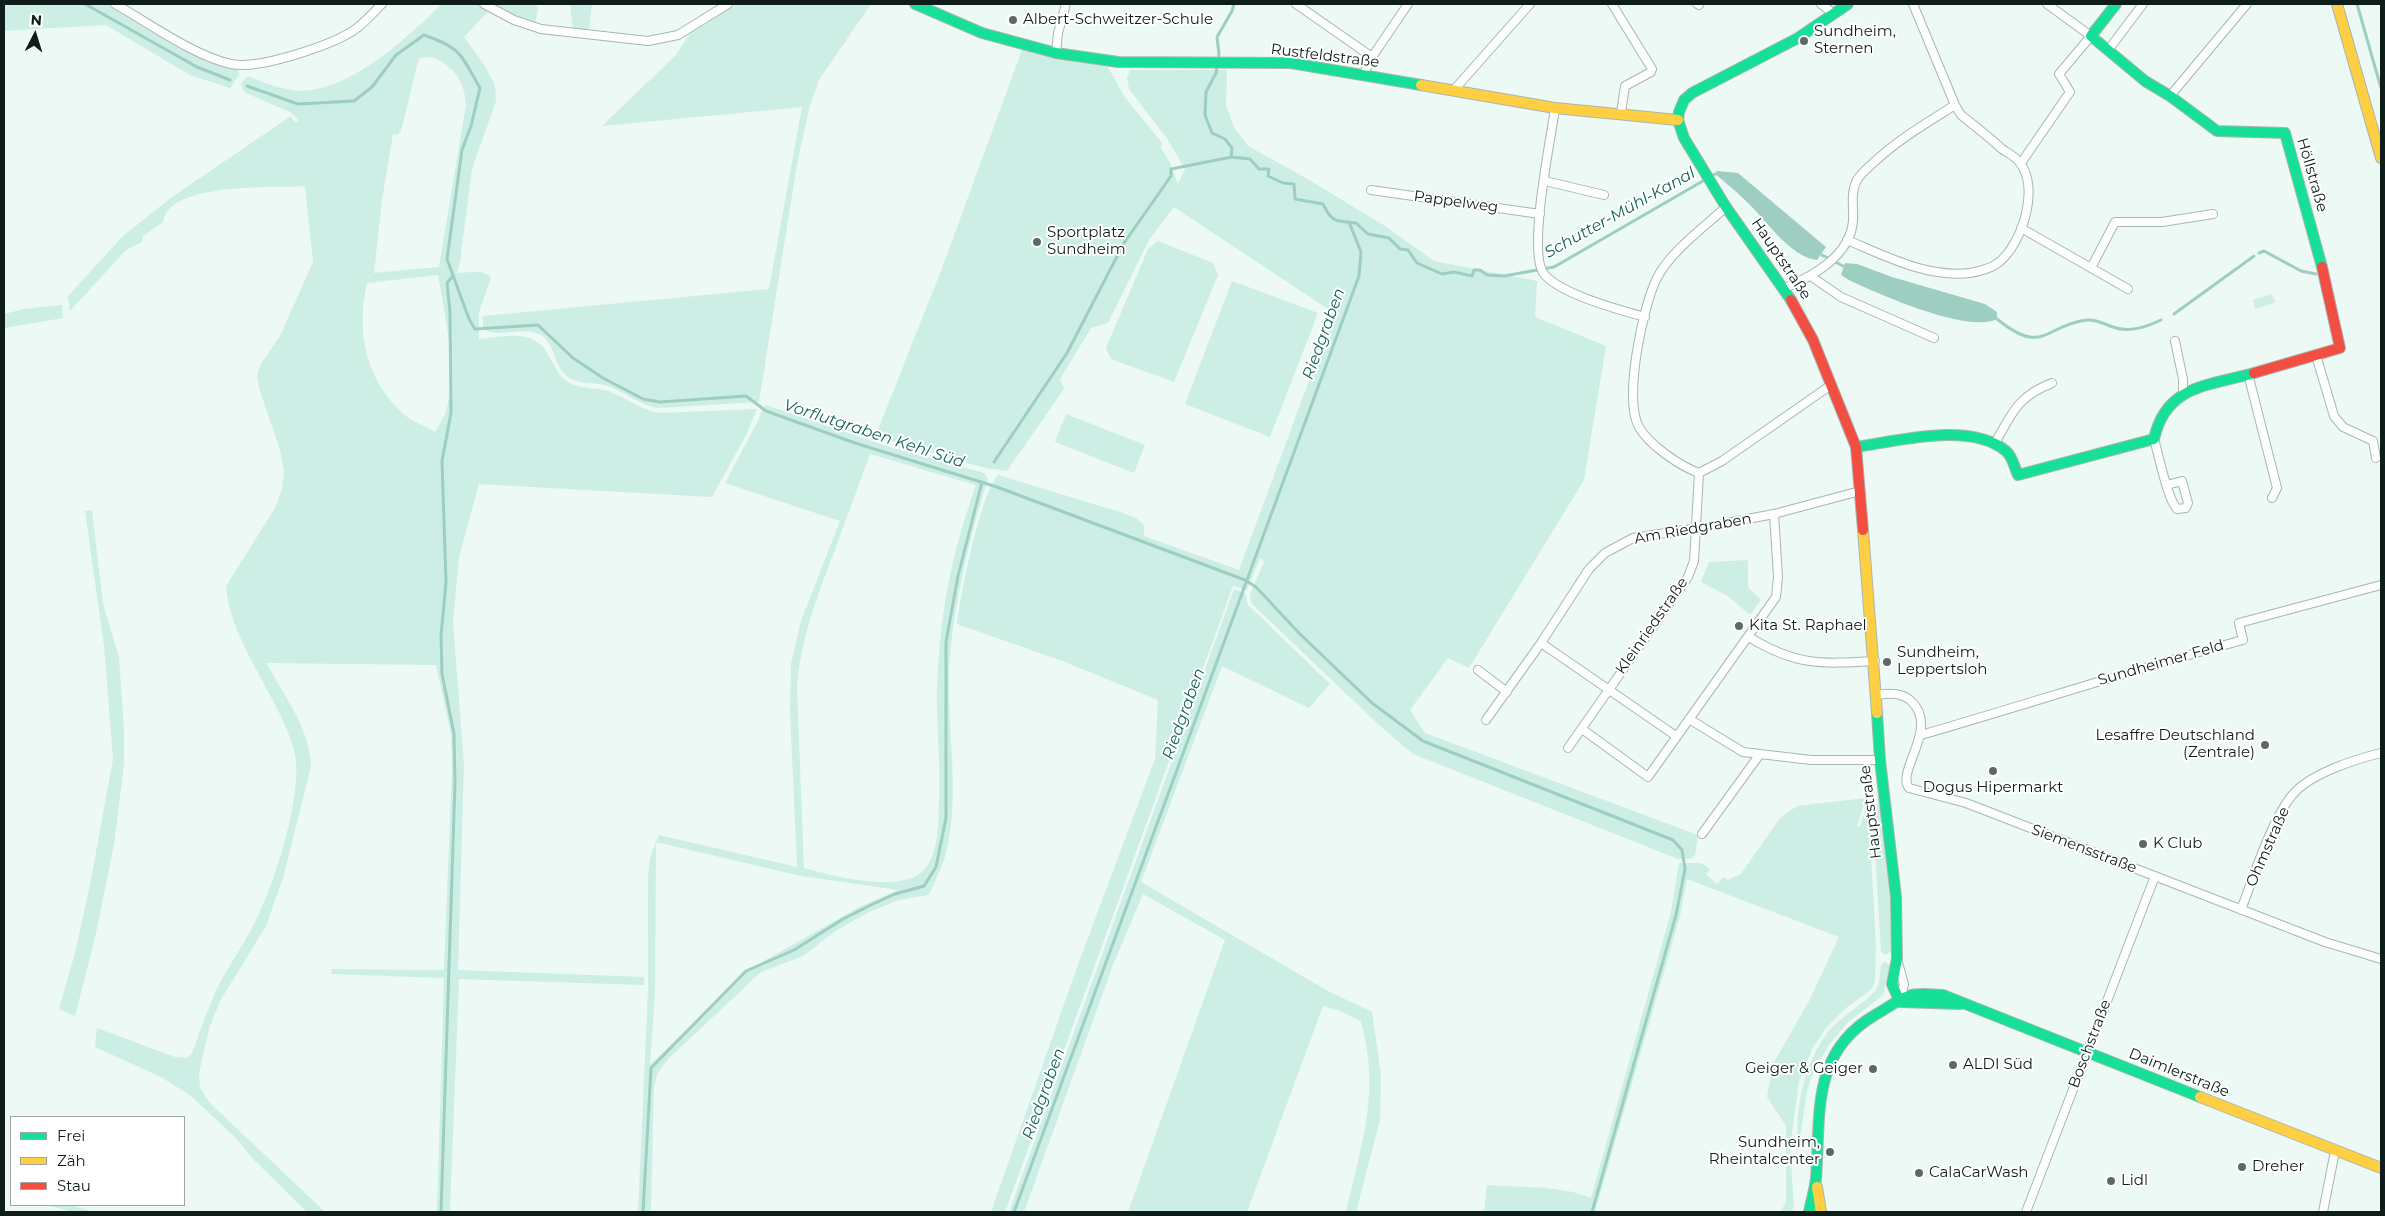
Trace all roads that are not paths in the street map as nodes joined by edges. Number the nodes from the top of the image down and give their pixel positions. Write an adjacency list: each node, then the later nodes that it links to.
1 (115, 4): 2 (street)
2 (382, 4)
3 (484, 4): 4 (street)
4 (728, 4)
5 (915, 4): 22 (street, Rustfeldstraße)
6 (1066, 4): 22 (street)
7 (1296, 4): 23 (street)
8 (1408, 4): 23 (street)
9 (1530, 4): 25 (street)
10 (1612, 4): 29 (street)
11 (1821, 4): 19 (street)
12 (1848, 4): 19 (street)
13 (1913, 4): 27 (street)
14 (2047, 4): 20 (street, Höllstraße)
15 (2116, 4): 20 (street)
16 (2143, 4): 21 (street)
17 (2247, 4): 26 (street)
18 (2336, 4): 31 (street)
19 (1834, 14): 30 (street)
20 (2091, 36): 21 (street, Höllstraße); 32 (street)
21 (2109, 49): 26 (street, Höllstraße)
22 (1056, 53): 24 (street, Rustfeldstraße)
23 (1372, 57): 24 (street)
24 (1363, 75): 25 (street, Rustfeldstraße)
25 (1453, 91): 28 (street, Rustfeldstraße)
26 (2170, 96): 48 (street, Höllstraße)
27 (1954, 106): 32 (street); 40 (street)
28 (1555, 108): 29 (street, Rustfeldstraße); 33 (street)
29 (1621, 113): 30 (street, Rustfeldstraße)
30 (1678, 120): 36 (street, Hauptstraße)
31 (2381, 158)
32 (2021, 164): 39 (street)
33 (1545, 181): 35 (street); 37 (street)
34 (1371, 190): 37 (street, Pappelweg)
35 (1604, 195)
36 (1726, 207): 43 (street, Hauptstraße); 45 (street)
37 (1540, 214): 45 (street)
38 (2213, 214): 41 (street)
39 (2021, 228): 40 (street); 41 (street)
40 (1847, 240): 42 (street)
41 (2091, 268): 44 (street)
42 (1812, 277): 43 (street); 46 (street)
43 (1785, 288): 51 (street, Hauptstraße)
44 (2128, 289)
45 (1645, 317): 59 (street)
46 (1934, 338)
47 (2175, 341): 52 (street)
48 (2316, 355): 49 (street); 55 (street)
49 (2248, 374): 52 (street); 62 (street)
50 (2052, 384): 56 (street)
51 (1831, 385): 57 (street, Hauptstraße); 59 (street)
52 (2183, 393): 54 (street)
53 (2381, 437): 55 (street)
54 (2154, 439): 56 (street); 60 (street)
55 (2372, 441): 58 (street)
56 (1995, 443): 57 (street)
57 (1856, 447): 61 (street, Hauptstraße)
58 (2376, 458)
59 (1699, 473): 64 (street, Kleinriedstraße)
60 (2167, 485)
61 (1860, 491): 63 (street, Am Riedgraben); 68 (street, Hauptstraße)
62 (2272, 498)
63 (1774, 514): 64 (street, Am Riedgraben); 66 (street)
64 (1696, 529): 67 (street, Am Riedgraben); 70 (street, Kleinriedstraße)
65 (2381, 585): 76 (street, Sundheimer Feld)
66 (1748, 637): 68 (street); 73 (street)
67 (1542, 643): 70 (street); 71 (street, Am Riedgraben)
68 (1874, 661): 72 (street, Hauptstraße)
69 (1478, 670): 71 (street)
70 (1609, 688): 75 (street, Kleinriedstraße); 77 (street, Kleinriedstraße)
71 (1507, 692): 74 (street, Am Riedgraben)
72 (1877, 695): 76 (street, Siemensstraße); 81 (street, Hauptstraße)
73 (1689, 719): 77 (street); 80 (street)
74 (1486, 720)
75 (1582, 729): 77 (street); 78 (street, Kleinriedstraße)
76 (1921, 735): 83 (street, Siemensstraße)
77 (1676, 736)
78 (1568, 748)
79 (2381, 753): 84 (street, Ohmstraße)
80 (1760, 754): 81 (street); 82 (street)
81 (1880, 760): 86 (street, Hauptstraße)
82 (1702, 834)
83 (2155, 876): 84 (street, Siemensstraße); 87 (street, Boschstraße)
84 (2241, 910): 85 (street, Siemensstraße)
85 (2381, 959)
86 (1900, 1002): 87 (street, Daimlerstraße); 90 (street)
87 (2087, 1053): 88 (street, Daimlerstraße); 93 (street, Boschstraße)
88 (2335, 1151): 89 (street, Daimlerstraße); 94 (street)
89 (2381, 1168)
90 (1816, 1180): 91 (street); 92 (street)
91 (1809, 1212)
92 (1821, 1212)
93 (2026, 1212)
94 (2323, 1212)

